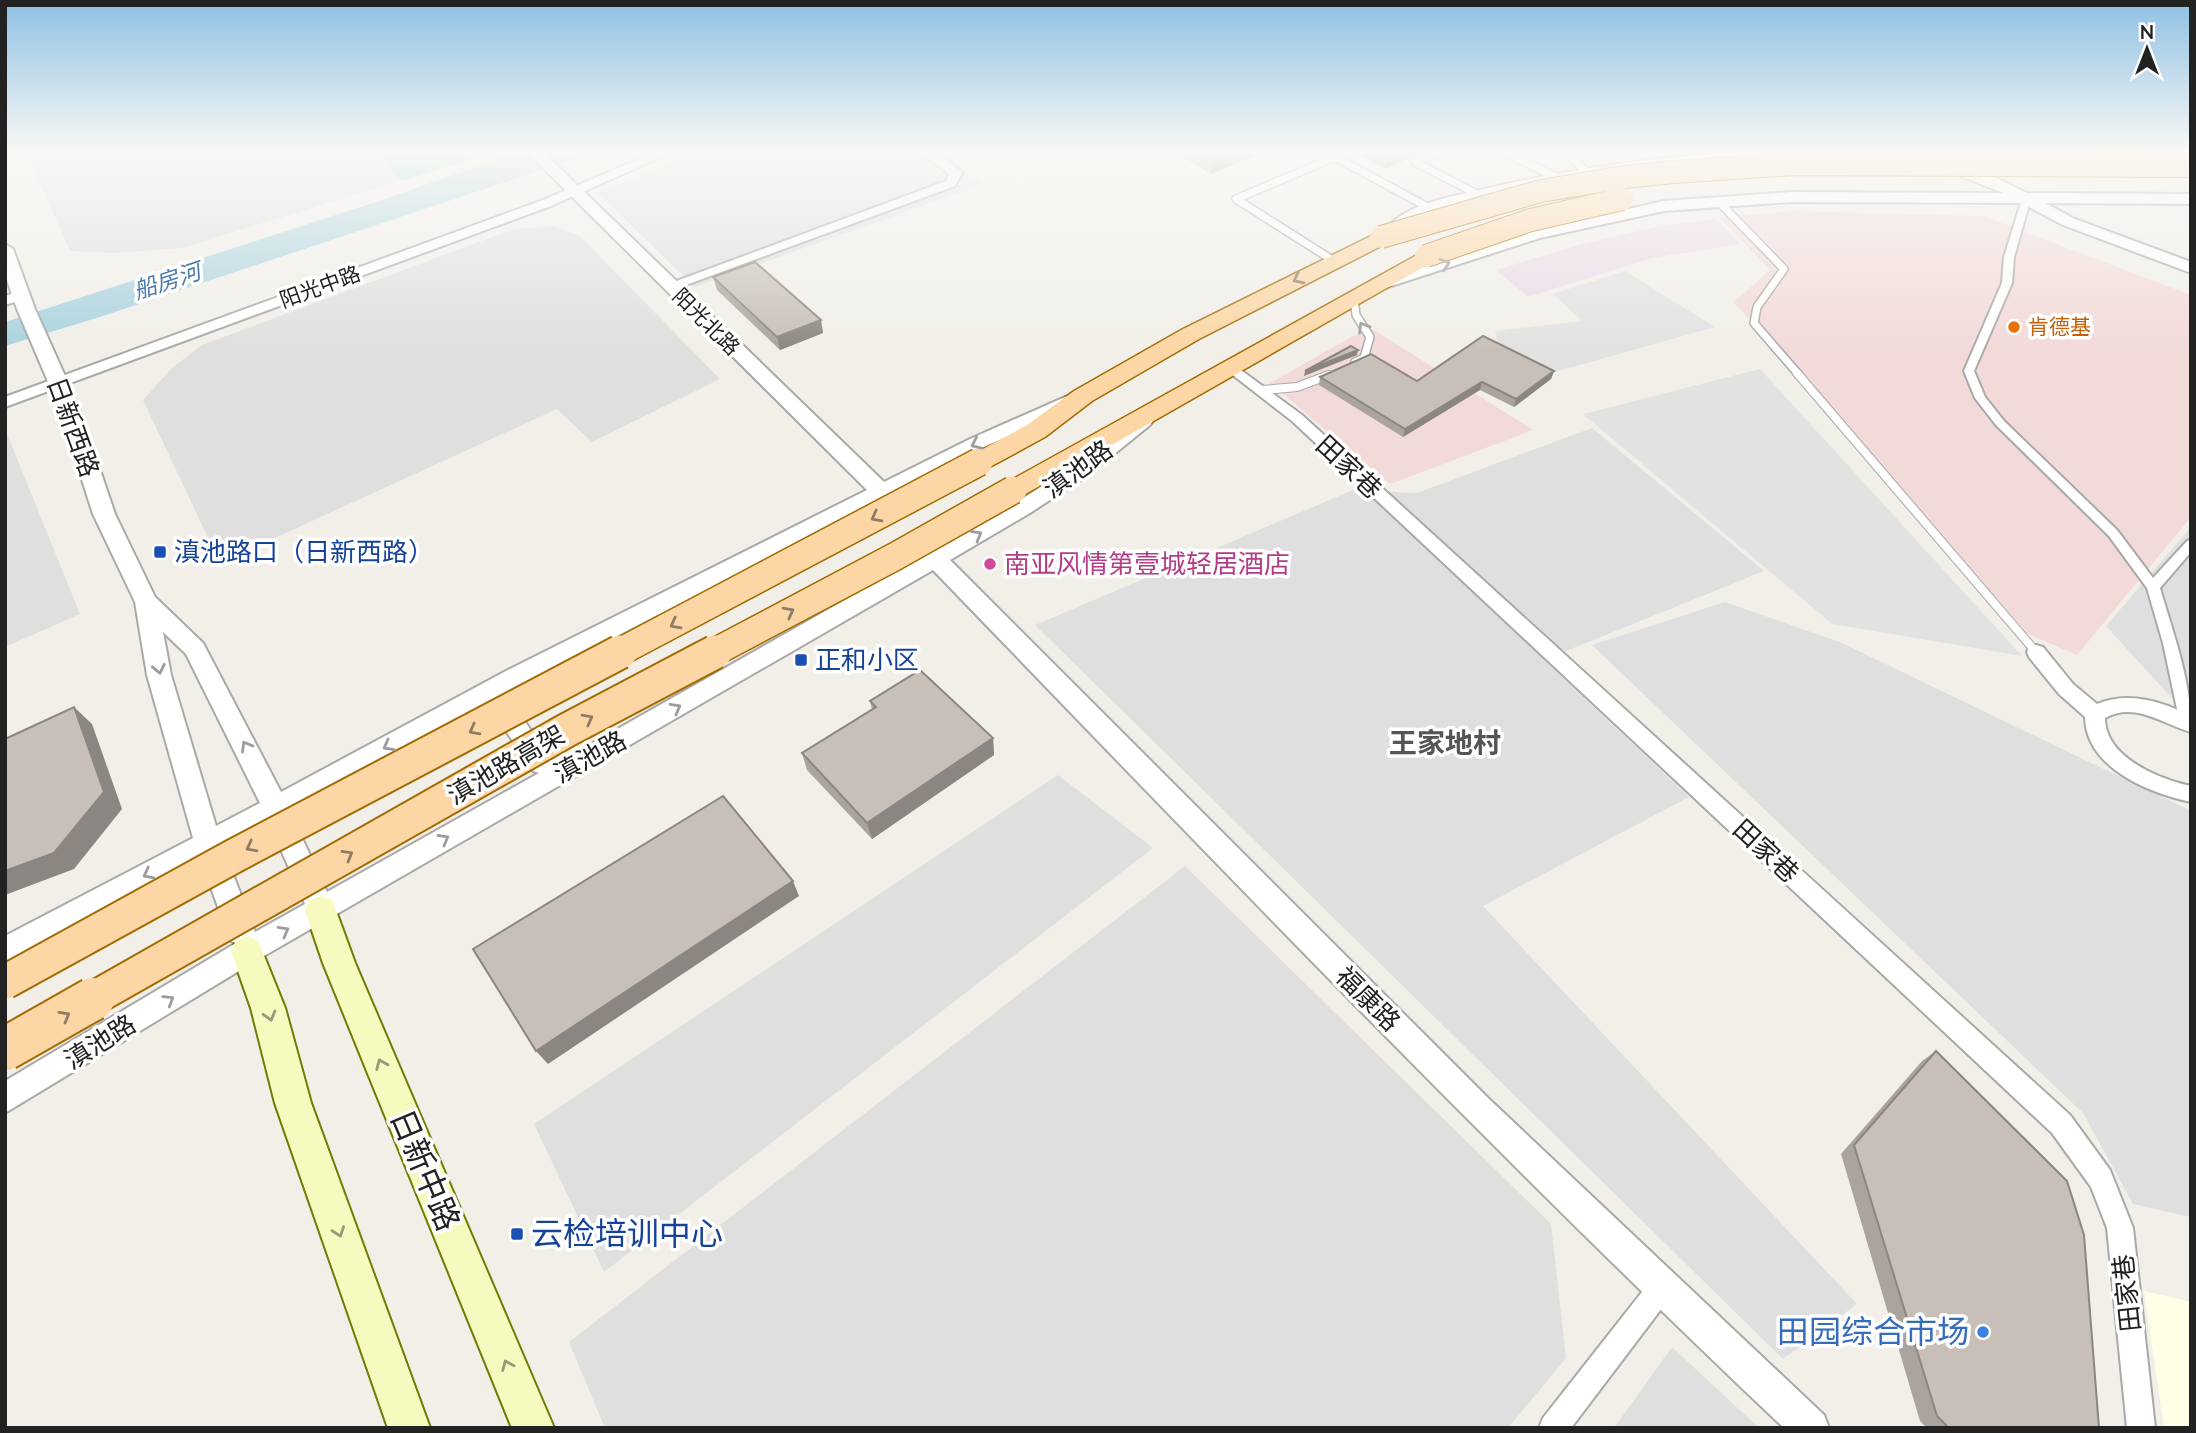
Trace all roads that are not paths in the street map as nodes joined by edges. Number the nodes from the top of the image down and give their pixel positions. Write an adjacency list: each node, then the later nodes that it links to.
1 (506, 217): 25 (street, 阳光中路)
2 (601, 217): 19 (street, 阳光北路)
3 (859, 217): 19 (street)
4 (1264, 217): 16 (lane)
5 (1412, 217): 13 (street)
6 (1451, 217): 13 (main road, bridge)
7 (1545, 217): 18 (main road, 滇池路, bridge)
8 (1611, 217): 18 (street, 滇池路, one-way to 8)
9 (1733, 217): 36 (lane)
10 (2021, 217): 34 (street)
11 (2059, 217): 17 (street)
12 (2078, 217): 15 (street)
13 (1381, 237): 16 (main road)
14 (5, 249): 21 (street, 日新西路)
15 (2191, 259)
16 (1334, 261): 27 (main road, one-way to 27)
17 (2191, 268)
18 (1379, 284): 20 (main road, 滇池路)
19 (670, 286): 31 (street, 阳光北路)
20 (1354, 298): 22 (lane, one-way to 20); 23 (main road, 滇池路)
21 (18, 302): 25 (street, 日新西路)
22 (1352, 364)
23 (1230, 366): 26 (street, 田家巷); 29 (main road, 滇池路)
24 (1340, 370): 26 (lane)
25 (58, 384): 28 (street, 阳光中路); 35 (street, 日新西路)
26 (1263, 390): 55 (street, 田家巷)
27 (1083, 396): 31 (street, one-way to 31); 47 (main road, 滇池路高架, one-way to 47, bridge)
28 (5, 402)
29 (1165, 403): 30 (main road, 滇池路); 33 (street, 滇池路, one-way to 29)
30 (1013, 490): 48 (main road, 滇池路高架, one-way to 30, bridge)
31 (881, 491): 37 (street)
32 (2191, 544): 34 (street)
33 (936, 559): 40 (street, 滇池路, one-way to 33); 50 (street, 福康路)
34 (2153, 587): 39 (street)
35 (146, 602): 42 (street, 日新西路, one-way to 35); 43 (street, 日新西路, one-way to 43)
36 (2036, 652): 38 (street)
37 (491, 690): 40 (street); 42 (street, one-way to 42)
38 (2095, 713): 39 (street); 41 (street)
39 (2189, 724)
40 (552, 778): 44 (street, 滇池路, one-way to 40)
41 (2191, 794)
42 (275, 808): 43 (street); 44 (street, 日新西路)
43 (208, 842): 45 (street, one-way to 45); 46 (street, 日新西路)
44 (321, 910): 46 (street, 滇池路, one-way to 44); 52 (main road, 日新中路, one-way to 44)
45 (5, 950)
46 (247, 951): 49 (street, 滇池路, one-way to 46); 51 (main road, one-way to 51)
47 (5, 982)
48 (5, 1049)
49 (5, 1098)
50 (1662, 1287): 53 (street); 54 (street, 福康路)
51 (409, 1428)
52 (533, 1428)
53 (1553, 1428)
54 (1811, 1428)
55 (2141, 1428)

